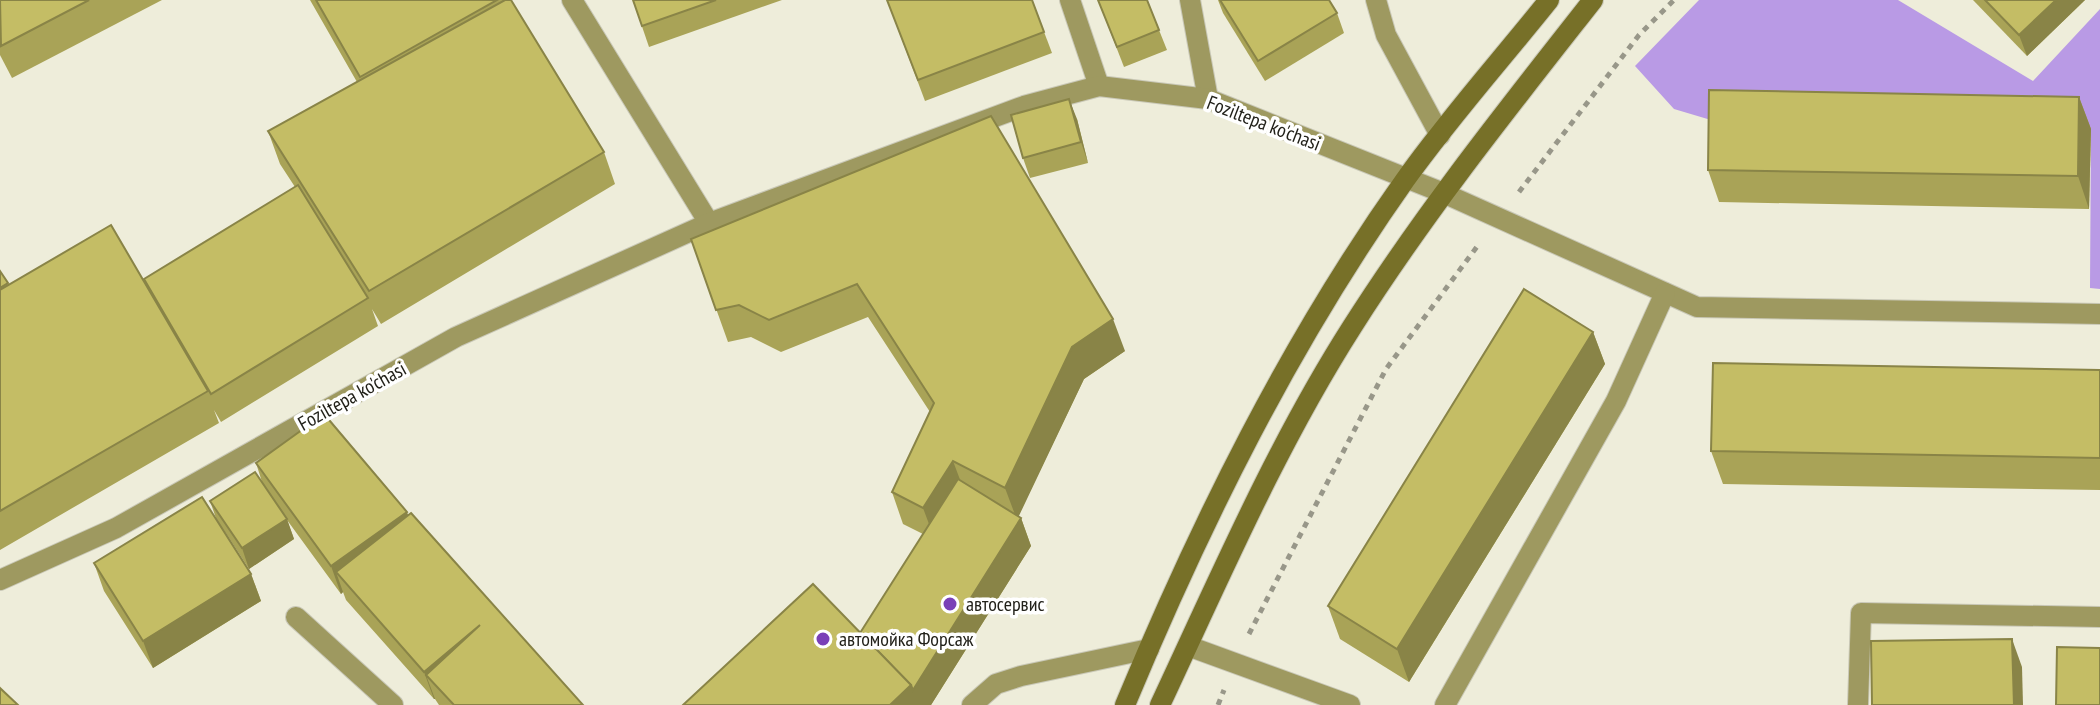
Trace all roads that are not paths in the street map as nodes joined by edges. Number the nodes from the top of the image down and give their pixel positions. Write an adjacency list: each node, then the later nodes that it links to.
1 (572, 0): 12 (street)
2 (1070, 0): 7 (street)
3 (1190, 0): 8 (street)
4 (1376, 0): 9 (street)
5 (1549, 0): 9 (main road)
6 (1593, 0): 11 (main road)
7 (1099, 86): 8 (street, Foziltepa ko'chasi); 12 (street, Foziltepa ko'chasi)
8 (1208, 99): 10 (street, Foziltepa ko'chasi)
9 (1440, 135): 10 (main road)
10 (1405, 179): 11 (street, Foziltepa ko'chasi); 19 (main road)
11 (1441, 192): 13 (street, Foziltepa ko'chasi); 18 (main road)
12 (709, 223): 15 (street, Foziltepa ko'chasi)
13 (1665, 293): 14 (street, Foziltepa ko'chasi); 25 (street)
14 (2100, 314)
15 (0, 580)
16 (296, 617): 20 (street)
17 (2100, 617): 26 (street)
18 (1188, 646): 23 (main road); 24 (street)
19 (1149, 649): 21 (street); 22 (main road)
20 (393, 705)
21 (972, 705)
22 (1125, 705)
23 (1160, 705)
24 (1350, 705)
25 (1445, 705)
26 (1858, 705)

